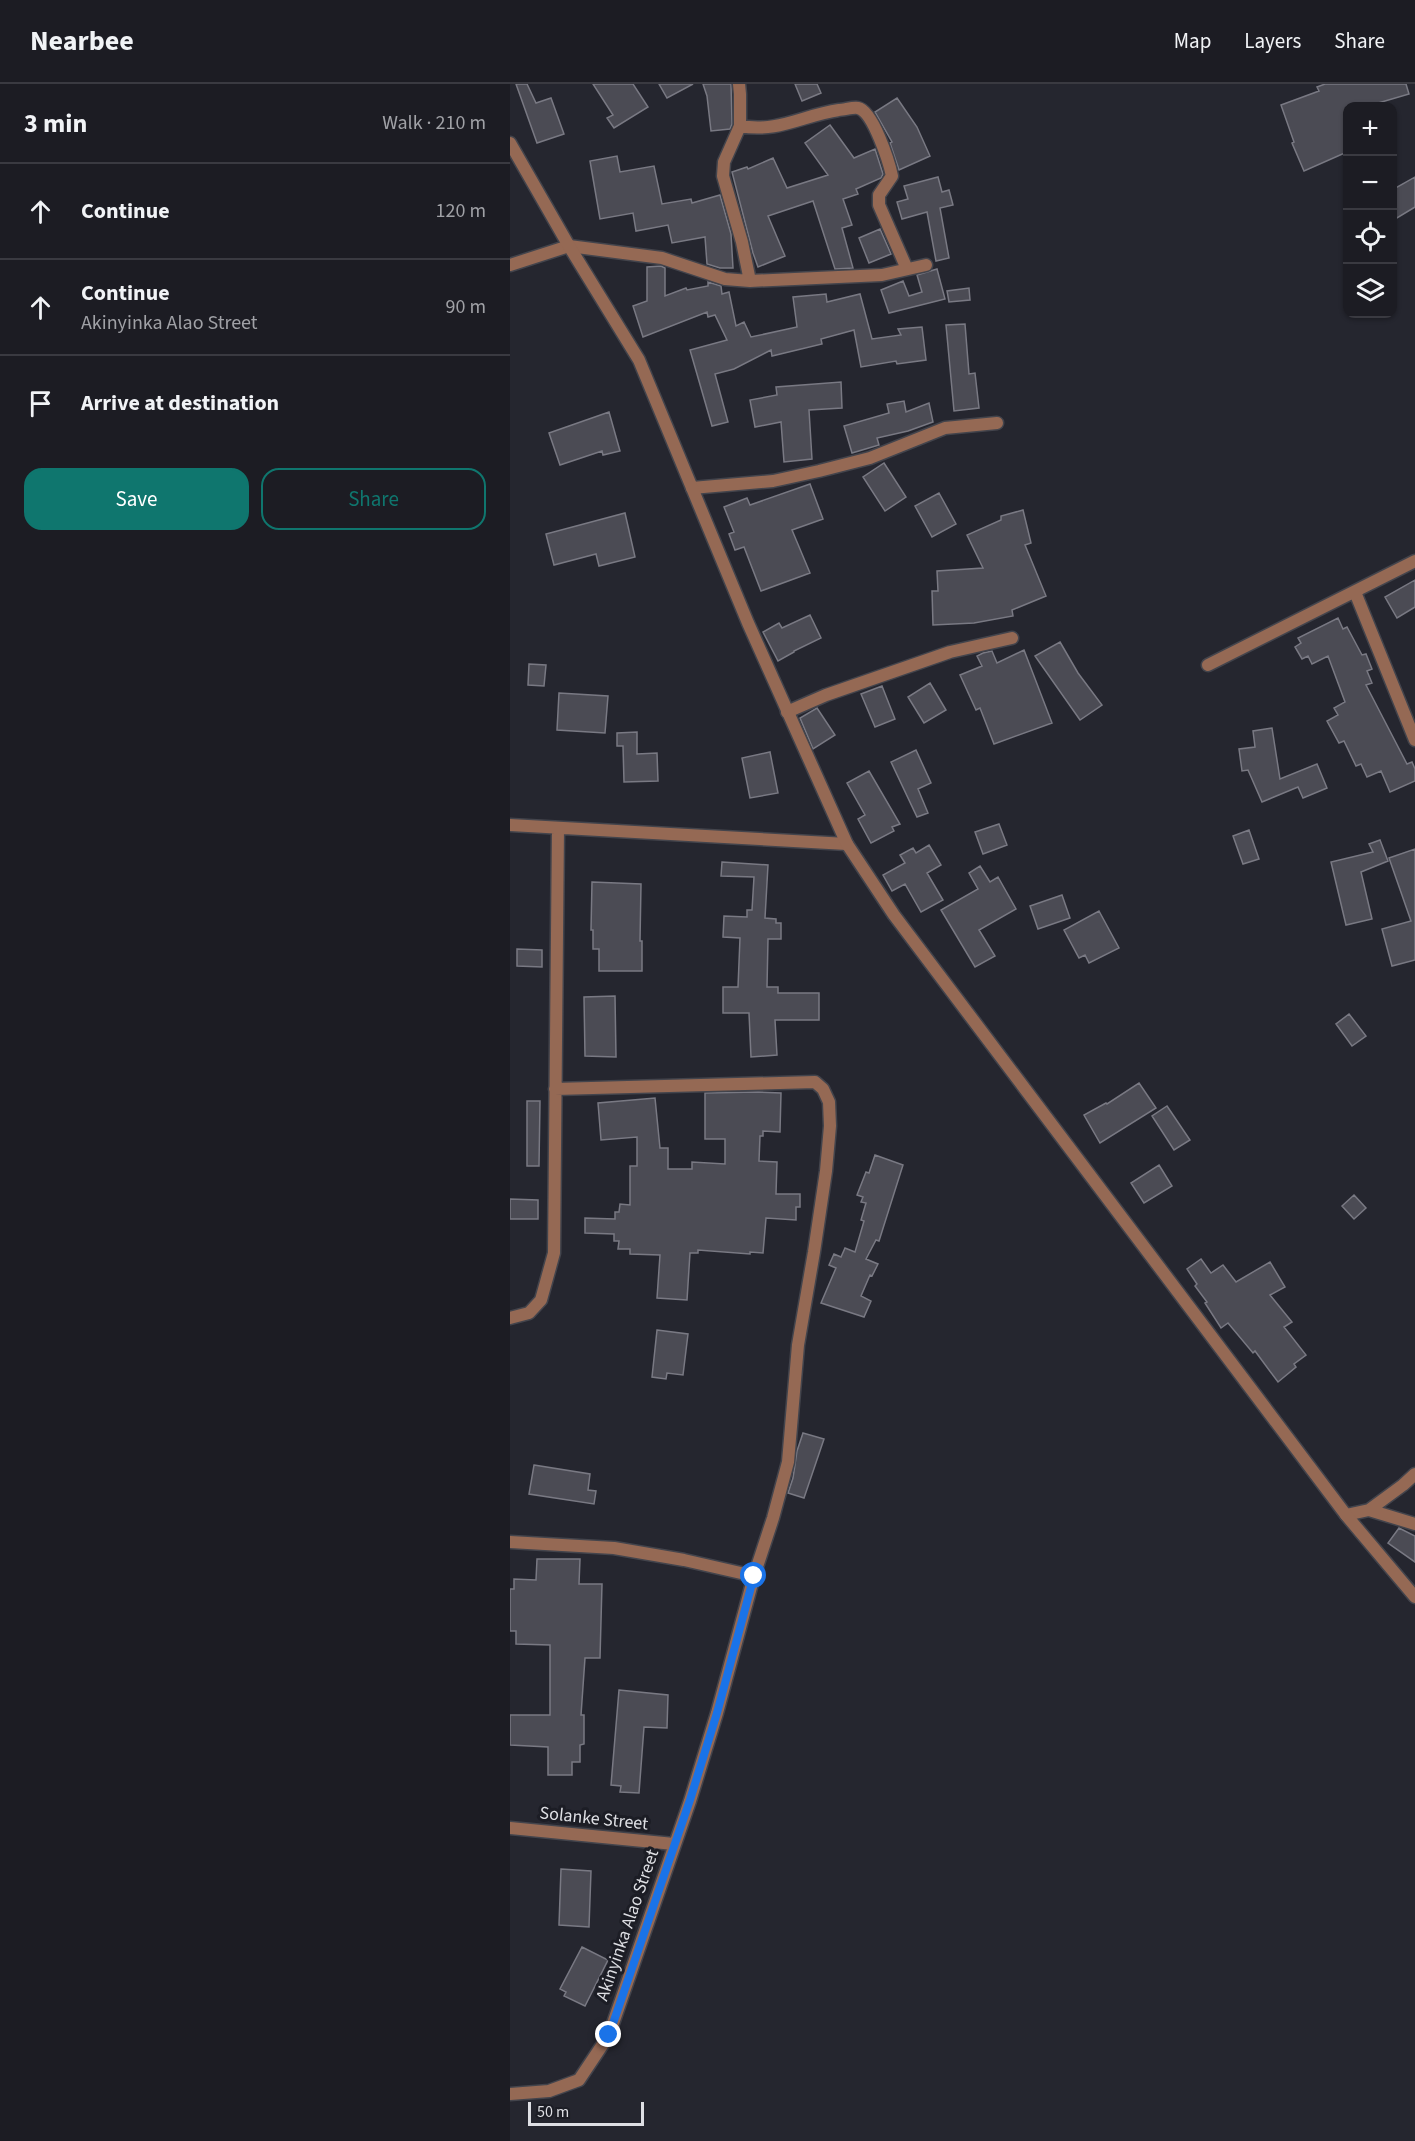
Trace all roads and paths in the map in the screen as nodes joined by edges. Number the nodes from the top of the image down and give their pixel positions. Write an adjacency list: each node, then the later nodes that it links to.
1 (739, 84): 2 (street)
2 (740, 126): 7 (street); 8 (street)
3 (510, 142): 4 (street)
4 (569, 246): 5 (street); 8 (street); 10 (street)
5 (510, 265)
6 (926, 265): 7 (street)
7 (907, 269): 8 (street)
8 (750, 281)
9 (998, 423): 10 (street)
10 (692, 488): 15 (street)
11 (1415, 561): 12 (street)
12 (1355, 592): 14 (street); 16 (street)
13 (1012, 638): 15 (street)
14 (1208, 665)
15 (787, 712): 19 (street)
16 (1415, 740)
17 (510, 825): 18 (street)
18 (558, 828): 19 (street); 20 (street)
19 (847, 844): 24 (street)
20 (555, 1089): 21 (street); 27 (street, Akinyinka Alao Street)
21 (510, 1318)
22 (1415, 1474): 23 (street)
23 (1369, 1510): 24 (street); 25 (street)
24 (1346, 1515): 28 (street)
25 (1415, 1524)
26 (510, 1542): 27 (street)
27 (754, 1576): 30 (street, Akinyinka Alao Street)
28 (1415, 1597)
29 (510, 1828): 30 (street, Solanke Street)
30 (674, 1844): 31 (street, Akinyinka Alao Street)
31 (510, 2094)

